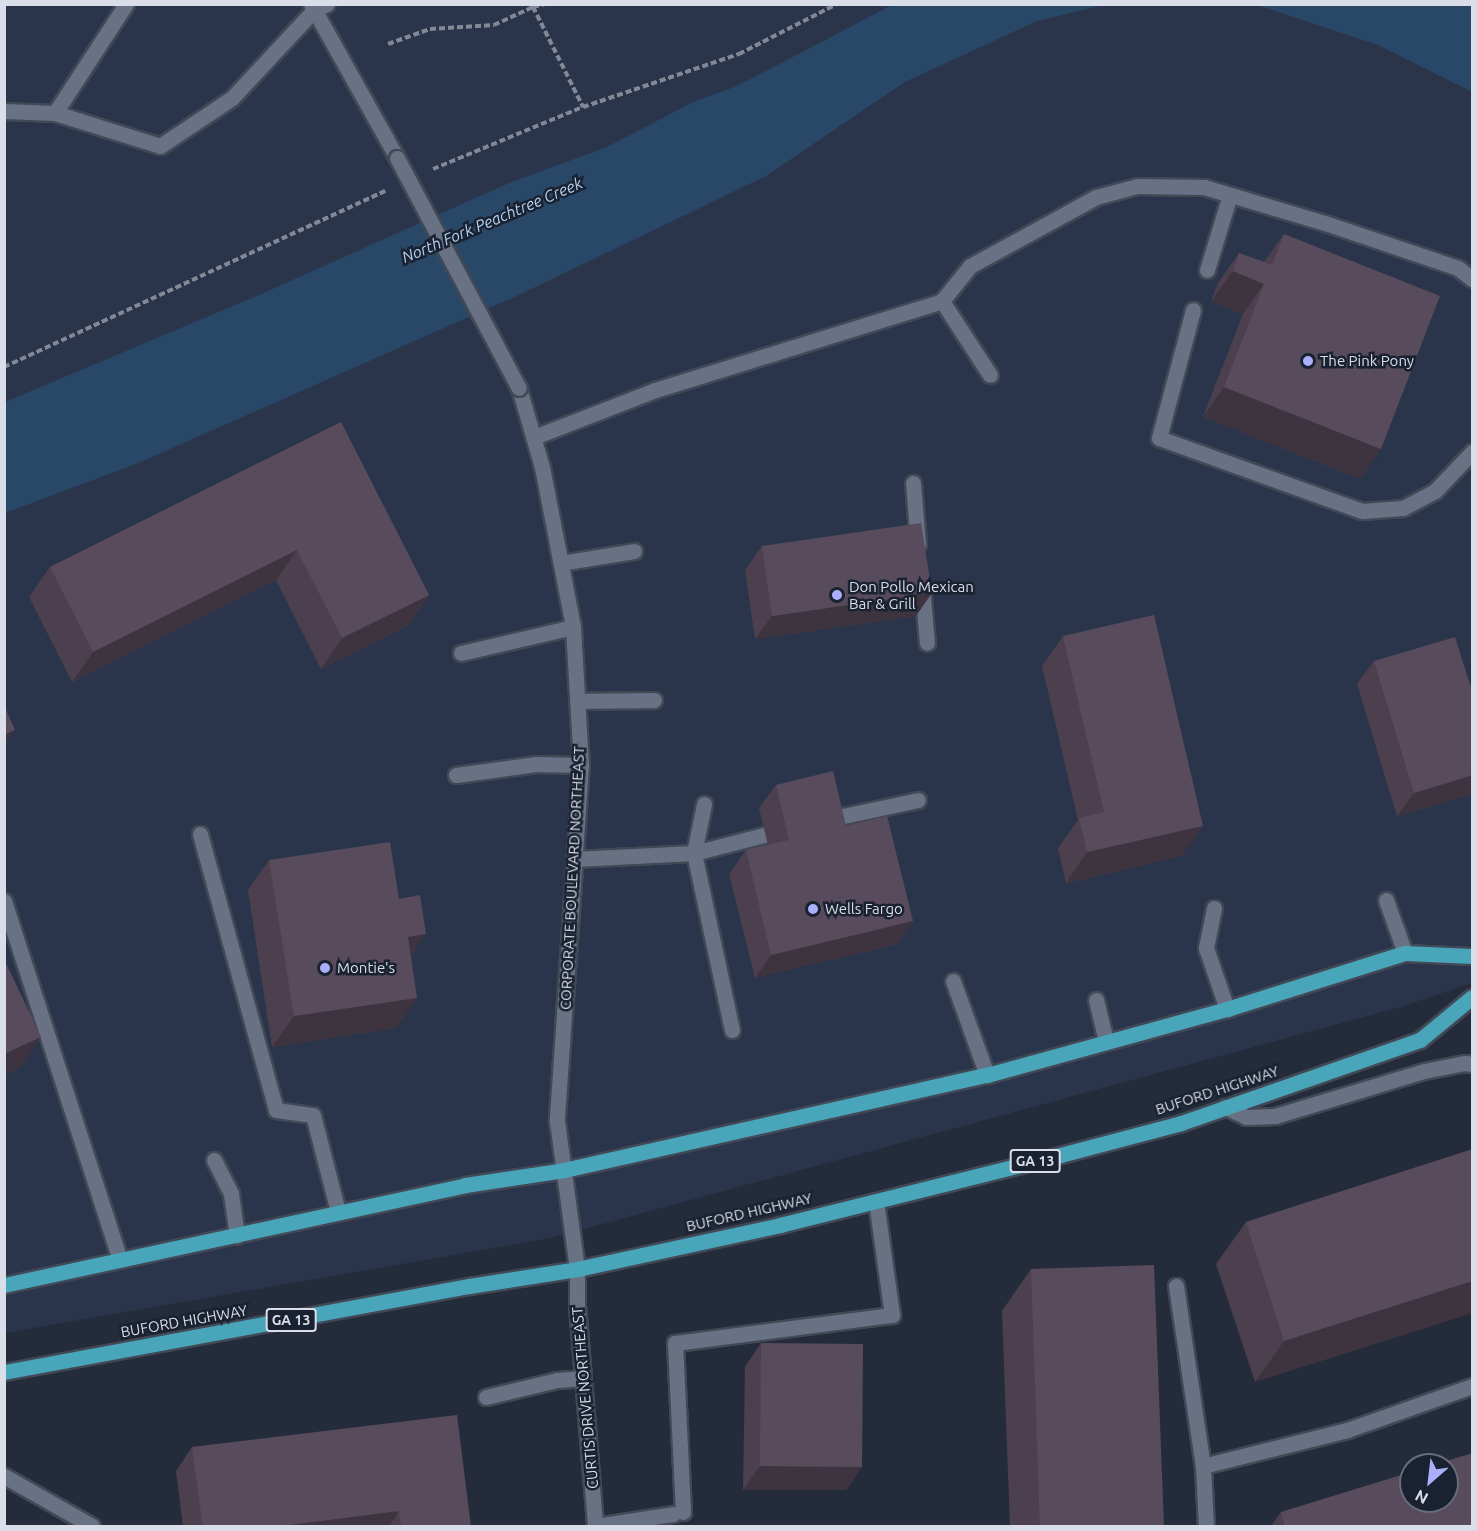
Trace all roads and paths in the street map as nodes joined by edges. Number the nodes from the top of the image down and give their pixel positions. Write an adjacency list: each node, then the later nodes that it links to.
1 (126, 4): 8 (street)
2 (545, 4): 4 (path)
3 (318, 6): 8 (street); 15 (street, CORPORATE BOULEVARD NORTHEAST, bridge)
4 (532, 6): 5 (path); 6 (path)
5 (388, 44)
6 (582, 107)
7 (4, 111): 8 (street)
8 (55, 113)
9 (1230, 195): 10 (street); 11 (street); 12 (street)
10 (1207, 270)
11 (1473, 279)
12 (942, 301): 14 (street); 15 (street)
13 (1193, 310): 16 (street)
14 (990, 375)
15 (534, 437): 19 (street, CORPORATE BOULEVARD NORTHEAST)
16 (1473, 452)
17 (913, 483): 21 (street)
18 (634, 551): 19 (street)
19 (561, 563): 20 (street, CORPORATE BOULEVARD NORTHEAST)
20 (573, 627): 22 (street); 24 (street, CORPORATE BOULEVARD NORTHEAST)
21 (927, 643)
22 (461, 653)
23 (654, 700): 24 (street)
24 (577, 701): 25 (street, CORPORATE BOULEVARD NORTHEAST)
25 (581, 765): 26 (street); 33 (street, CORPORATE BOULEVARD NORTHEAST)
26 (456, 775)
27 (918, 800): 29 (street)
28 (704, 804): 32 (street)
29 (823, 820)
30 (200, 834): 51 (street)
31 (764, 835): 32 (street)
32 (694, 853): 33 (street); 43 (street)
33 (574, 859): 49 (street, CORPORATE BOULEVARD NORTHEAST)
34 (1386, 900): 37 (street)
35 (4, 901): 53 (street)
36 (1214, 908): 42 (street)
37 (1405, 953): 38 (main road); 42 (main road)
38 (1473, 956)
39 (953, 981): 46 (street)
40 (1473, 997): 47 (main road, BUFORD HIGHWAY / GA 13)
41 (1096, 1000): 44 (street)
42 (1227, 1009): 44 (main road)
43 (732, 1030)
44 (1106, 1041): 46 (main road)
45 (1473, 1064): 47 (street)
46 (987, 1075): 49 (main road)
47 (1225, 1107): 50 (main road, BUFORD HIGHWAY / GA 13)
48 (214, 1160): 52 (street)
49 (564, 1170): 51 (main road); 54 (street, CORPORATE BOULEVARD NORTHEAST)
50 (876, 1201): 54 (main road, BUFORD HIGHWAY / GA 13); 63 (street)
51 (338, 1212): 52 (main road)
52 (237, 1236): 53 (main road)
53 (120, 1260): 55 (main road)
54 (577, 1269): 57 (main road, BUFORD HIGHWAY / GA 13); 58 (street, CURTIS DRIVE NORTHEAST)
55 (4, 1285)
56 (1176, 1286): 61 (street)
57 (4, 1372)
58 (583, 1378): 60 (street); 63 (street, CURTIS DRIVE NORTHEAST)
59 (1473, 1386): 61 (street)
60 (486, 1397)
61 (1203, 1466): 65 (street)
62 (4, 1476): 64 (street)
63 (595, 1526)
64 (92, 1527)
65 (1206, 1527)

